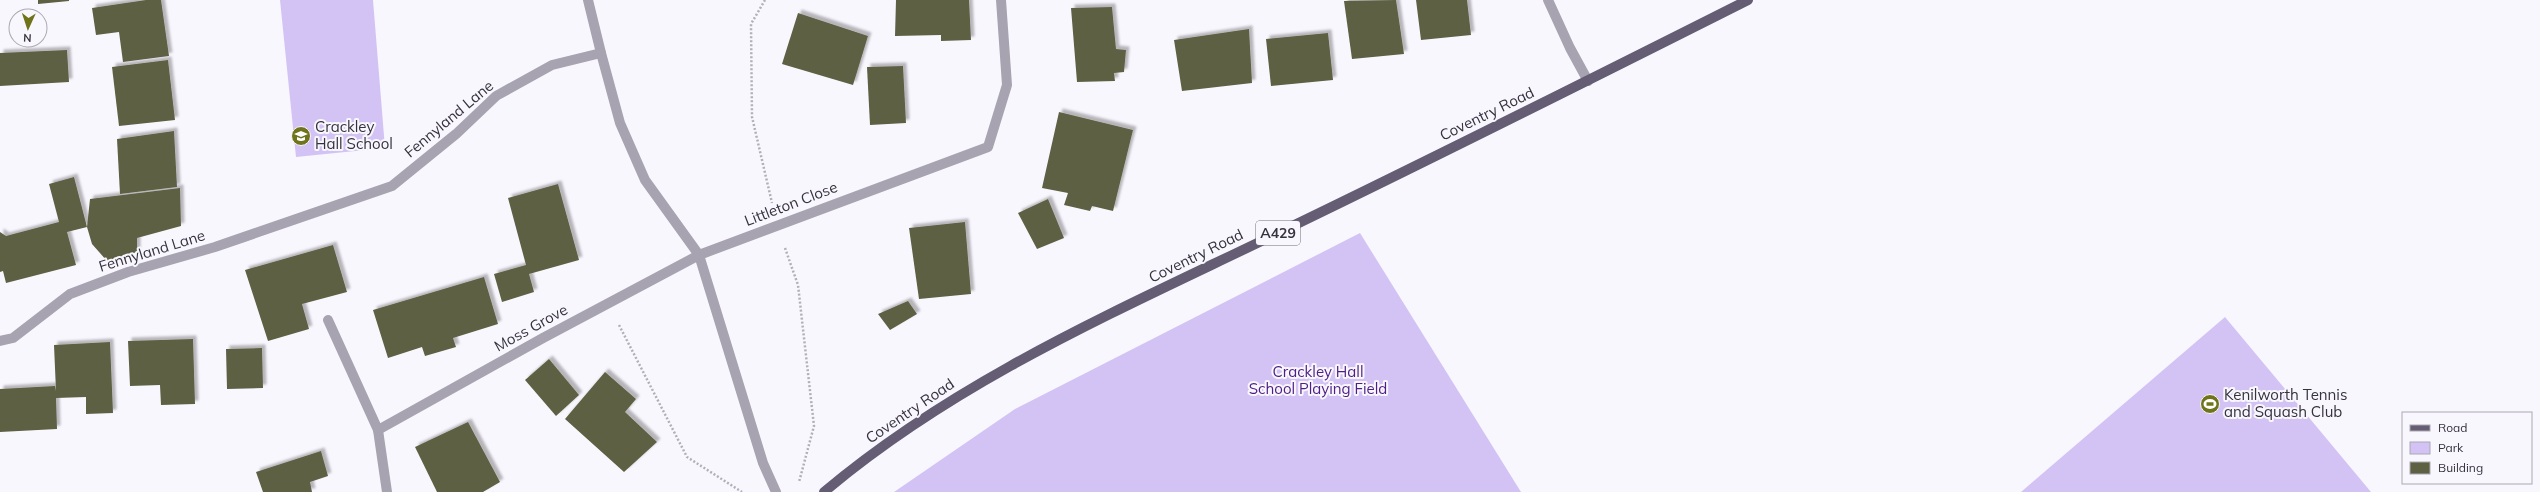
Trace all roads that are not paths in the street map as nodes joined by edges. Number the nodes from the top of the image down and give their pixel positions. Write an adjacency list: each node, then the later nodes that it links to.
1 (588, 0): 5 (street)
2 (1001, 0): 7 (street, Littleton Close)
3 (1548, 0): 6 (street)
4 (1748, 0): 6 (main road, Coventry Road / A429)
5 (601, 53): 7 (street); 9 (street, Fennyland Lane)
6 (1588, 81): 13 (main road, Coventry Road / A429)
7 (699, 255): 10 (street, Moss Grove); 12 (street)
8 (328, 320): 10 (street)
9 (0, 341)
10 (378, 430): 11 (street)
11 (387, 492)
12 (776, 492)
13 (824, 492)

